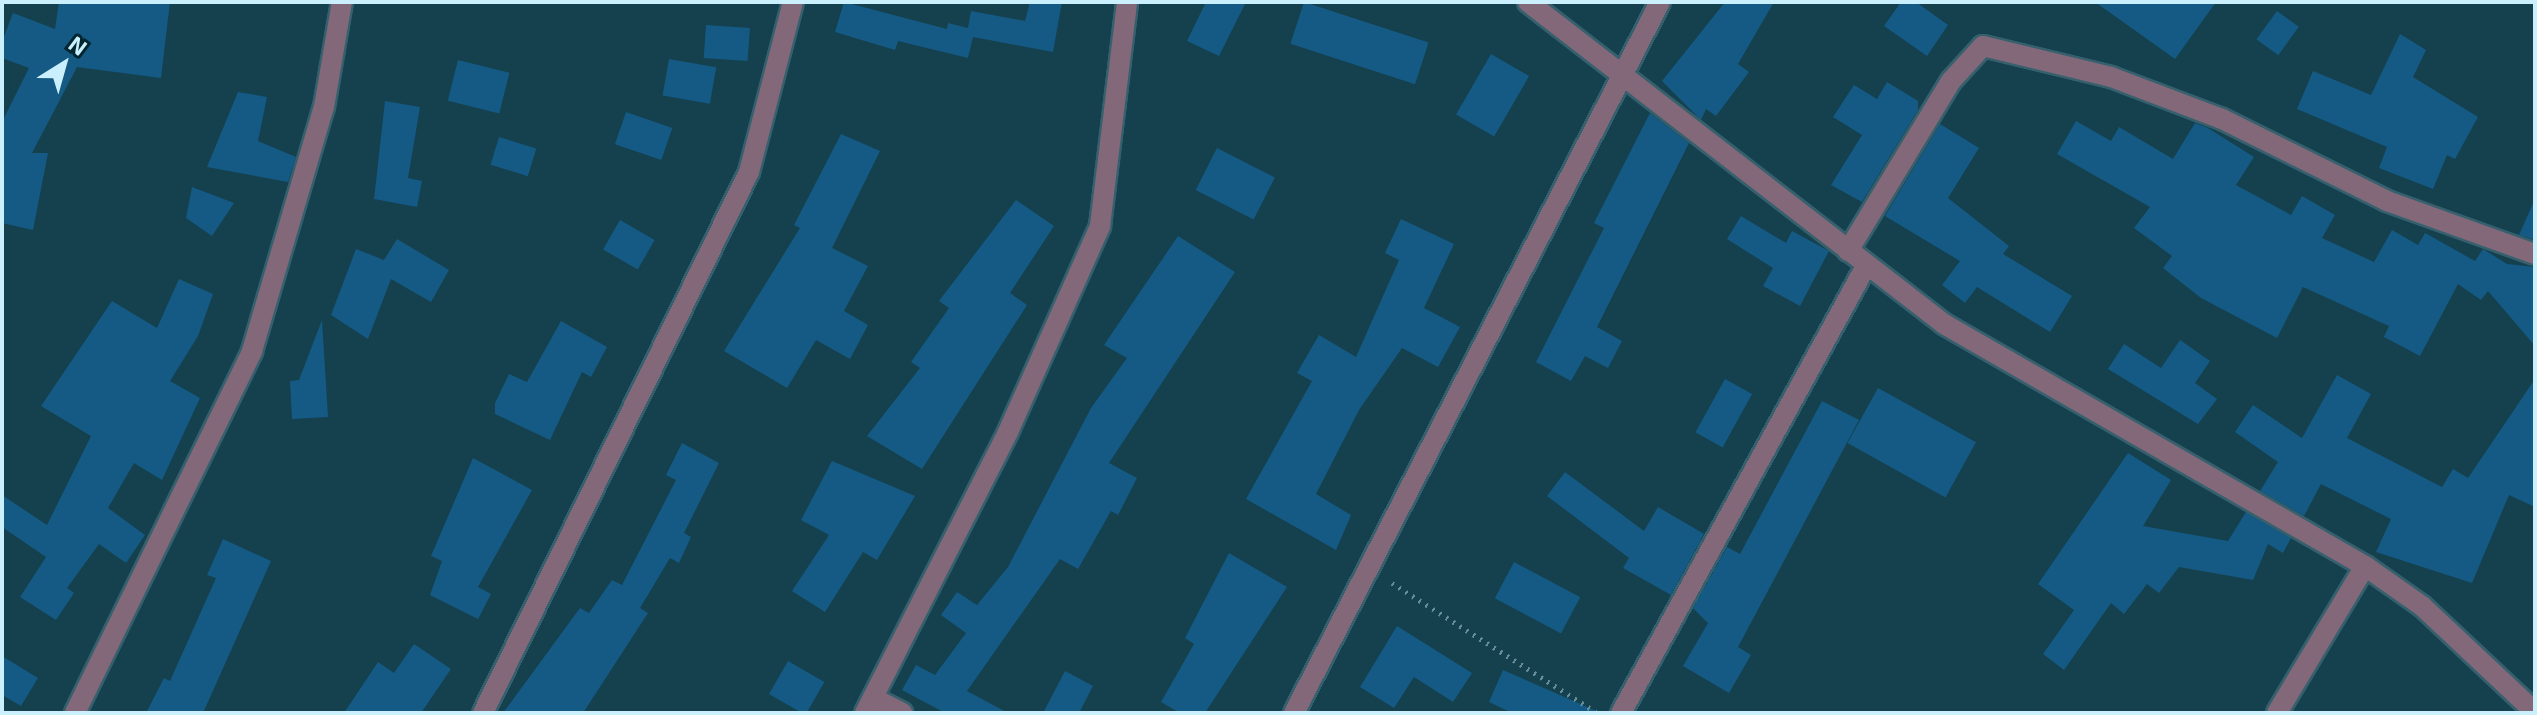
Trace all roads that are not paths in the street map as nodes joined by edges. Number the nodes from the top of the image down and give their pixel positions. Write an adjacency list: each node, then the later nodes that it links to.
1 (342, 2): 13 (street)
2 (793, 2): 14 (street)
3 (1127, 2): 11 (street)
4 (1528, 2): 6 (street)
5 (1660, 2): 6 (street)
6 (1619, 76): 7 (street); 16 (street)
7 (1848, 251): 8 (street); 9 (street)
8 (2535, 254)
9 (1866, 266): 10 (street); 17 (street)
10 (2365, 566): 12 (street); 18 (street)
11 (869, 705): 15 (street)
12 (2535, 712)
13 (75, 713)
14 (483, 713)
15 (902, 713)
16 (1294, 713)
17 (1621, 713)
18 (2277, 713)

